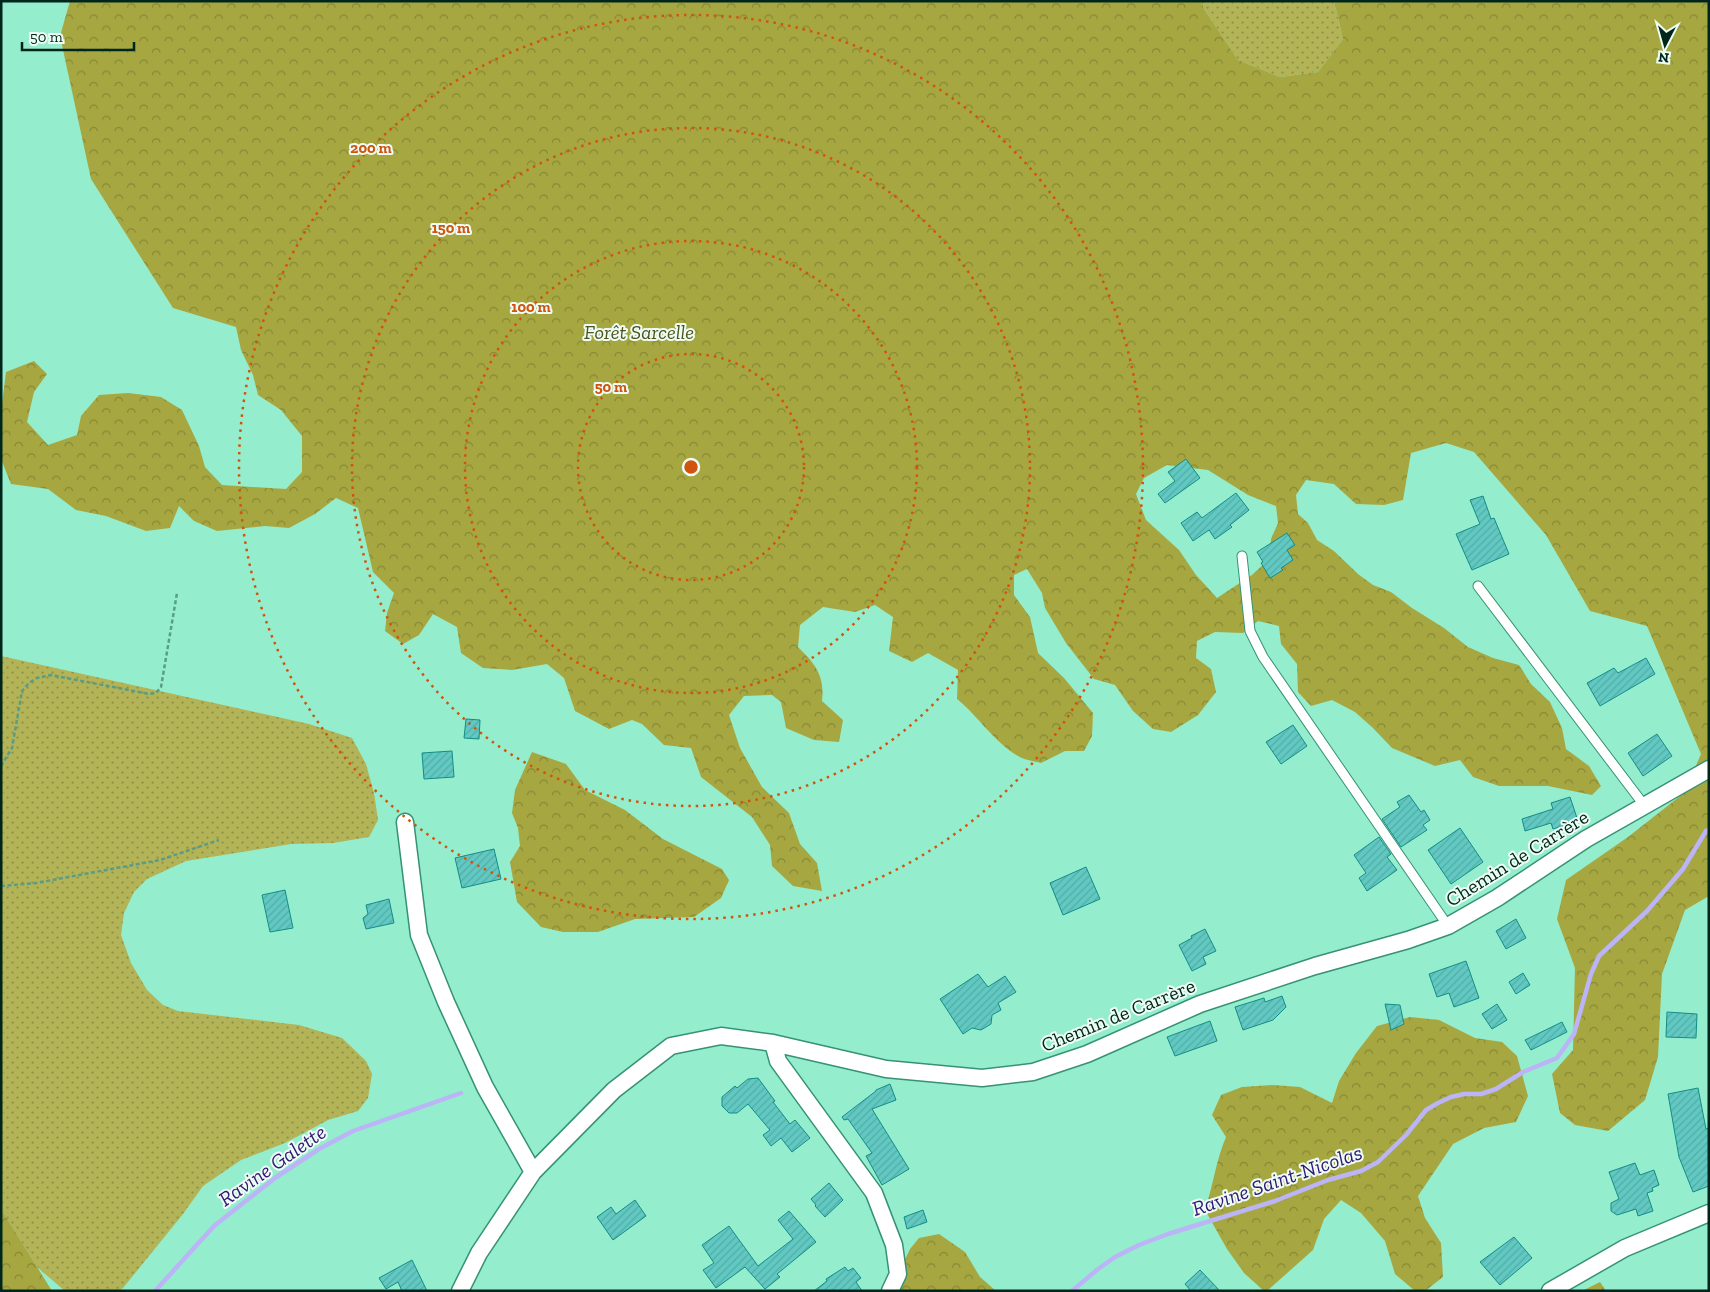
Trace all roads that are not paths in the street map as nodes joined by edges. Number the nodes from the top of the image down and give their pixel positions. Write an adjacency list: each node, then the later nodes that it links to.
1 (1242, 556): 6 (lane)
2 (1478, 586): 4 (lane)
3 (1709, 769): 4 (street, Chemin de Carrère)
4 (1644, 805): 6 (street, Chemin de Carrère)
5 (404, 822): 8 (street)
6 (1448, 926): 7 (street, Chemin de Carrère)
7 (773, 1043): 8 (street, Chemin de Carrère); 11 (street)
8 (533, 1172): 10 (street, Chemin de Carrère)
9 (1709, 1213): 12 (street)
10 (460, 1291)
11 (890, 1291)
12 (1550, 1291)

